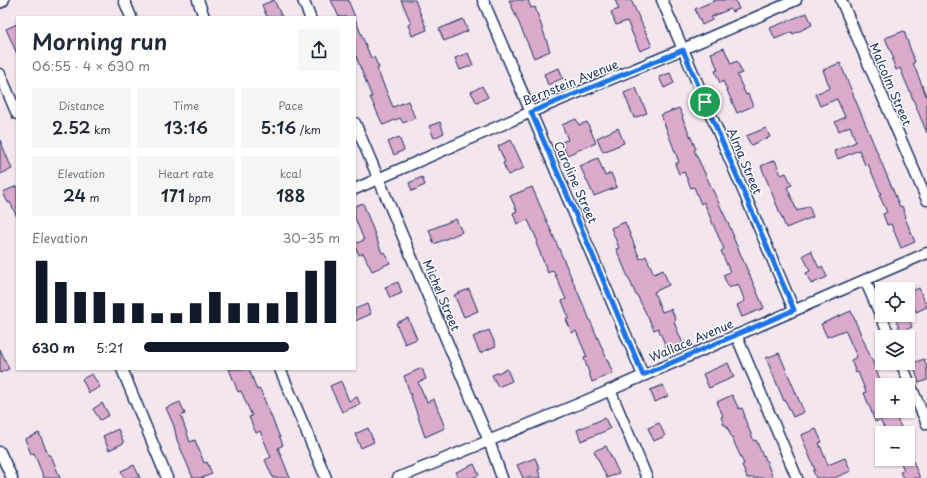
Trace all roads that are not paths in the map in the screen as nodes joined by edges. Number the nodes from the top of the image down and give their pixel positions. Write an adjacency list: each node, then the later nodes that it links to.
1 (124, 0): 8 (street)
2 (198, 0): 9 (street)
3 (303, 0): 10 (street)
4 (483, 0): 14 (street, Caroline Street)
5 (662, 0): 11 (street, Alma Street)
6 (796, 0): 11 (street, Bernstein Avenue)
7 (841, 0): 18 (street, Malcolm Street)
8 (131, 16)
9 (204, 16)
10 (310, 16)
11 (683, 50): 14 (street, Bernstein Avenue); 21 (street, Alma Street)
12 (0, 74): 13 (street)
13 (16, 112)
14 (531, 112): 16 (street, Bernstein Avenue); 27 (street, Caroline Street)
15 (356, 125): 16 (street, Michel Street)
16 (380, 179): 17 (street, Bernstein Avenue); 31 (street, Michel Street)
17 (356, 189)
18 (927, 200)
19 (927, 253): 20 (street, Wallace Avenue)
20 (865, 280): 21 (street, Wallace Avenue); 22 (street)
21 (794, 310): 23 (street, Wallace Avenue)
22 (887, 330)
23 (736, 335): 27 (street, Wallace Avenue); 39 (street)
24 (122, 370): 34 (street)
25 (280, 370): 35 (street)
26 (904, 370): 29 (street)
27 (643, 375): 28 (street, Wallace Avenue)
28 (610, 390): 31 (street, Wallace Avenue); 38 (street)
29 (924, 409): 30 (street)
30 (927, 424)
31 (489, 441): 36 (street, Wallace Avenue); 37 (street, Michel Street)
32 (0, 452): 33 (street)
33 (12, 478)
34 (167, 478)
35 (326, 478)
36 (398, 478)
37 (502, 478)
38 (646, 478)
39 (797, 478)

